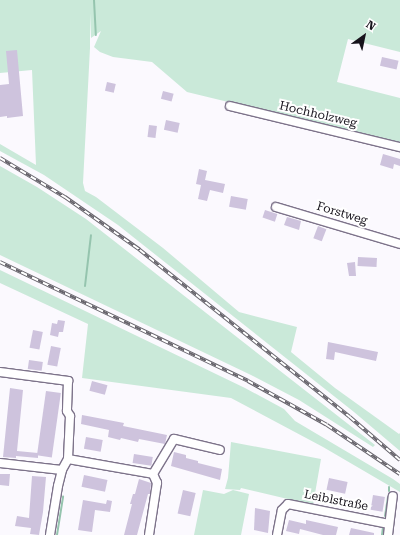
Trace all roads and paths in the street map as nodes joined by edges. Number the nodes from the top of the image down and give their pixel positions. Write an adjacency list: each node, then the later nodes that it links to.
1 (230, 106): 2 (street, Hochholzweg)
2 (400, 147)
3 (276, 207): 4 (street, Forstweg)
4 (400, 244)
5 (0, 372): 7 (street)
6 (220, 450): 10 (street)
7 (68, 459): 9 (street); 10 (street)
8 (0, 463): 9 (street)
9 (62, 470): 13 (street)
10 (153, 474): 14 (street)
11 (393, 496): 12 (street)
12 (389, 524): 15 (street, Leiblstraße); 16 (street)
13 (50, 535)
14 (150, 535)
15 (277, 535)
16 (388, 535)

